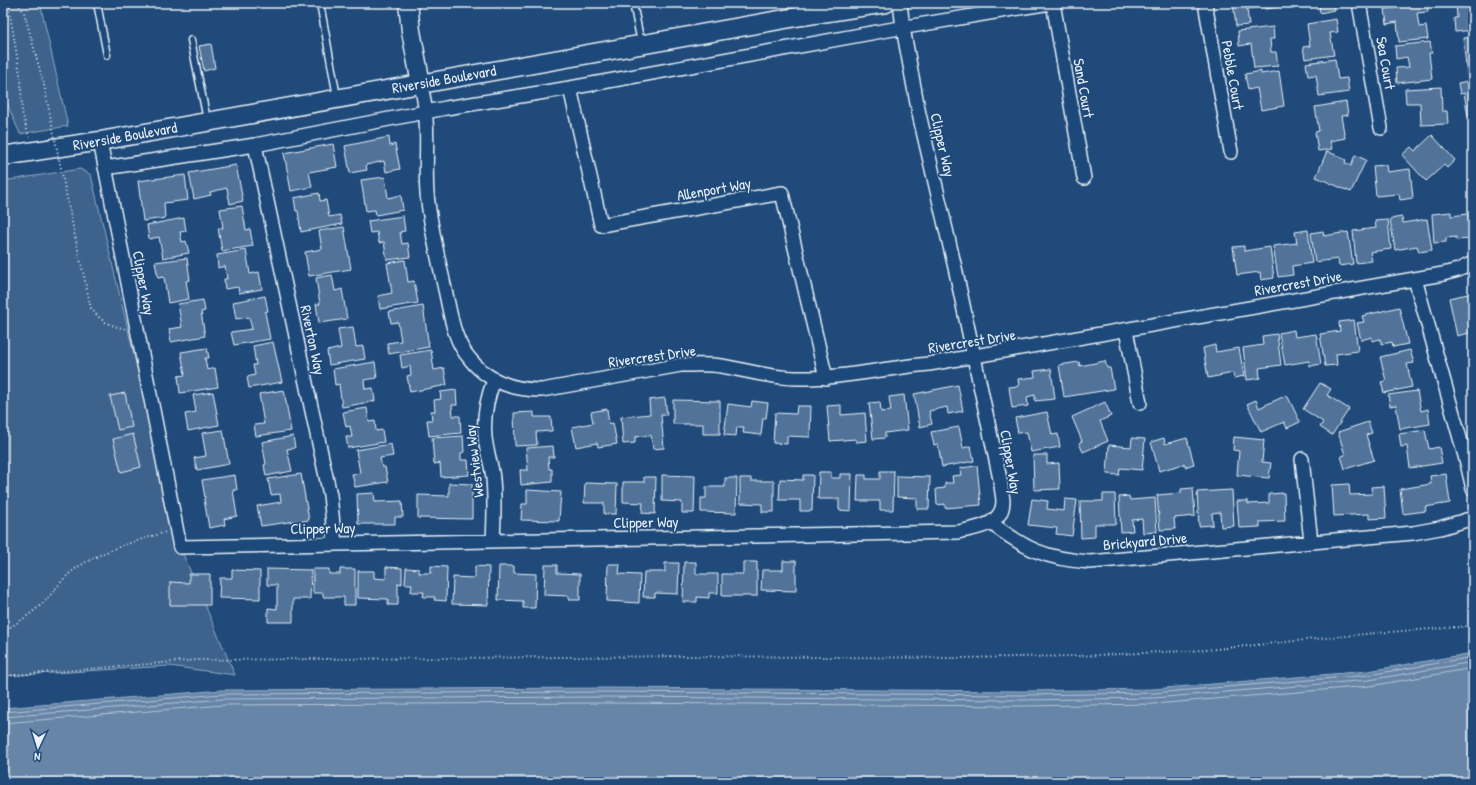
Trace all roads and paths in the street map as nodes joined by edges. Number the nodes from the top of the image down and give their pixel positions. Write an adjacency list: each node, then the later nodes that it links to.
1 (11, 3): 24 (path)
2 (17, 3): 34 (path, bridge)
3 (98, 3): 17 (lane)
4 (320, 3): 20 (lane)
5 (408, 3): 18 (main road)
6 (633, 3): 16 (lane)
7 (886, 3): 13 (main road, Riverside Boulevard)
8 (900, 3): 14 (street, Clipper Way)
9 (1050, 3): 14 (street)
10 (1053, 3): 30 (street, Sand Court)
11 (1204, 3): 27 (street, Pebble Court)
12 (1359, 3): 23 (street, Sea Court)
13 (800, 9): 16 (main road, Riverside Boulevard)
14 (903, 28): 19 (street); 35 (street, Clipper Way)
15 (191, 40): 22 (lane)
16 (641, 45): 18 (main road, Riverside Boulevard)
17 (107, 55)
18 (422, 84): 20 (main road, Riverside Boulevard); 21 (street, Rivercrest Drive)
19 (570, 88): 21 (street); 36 (street, Allenport Way)
20 (337, 98): 22 (main road, Riverside Boulevard)
21 (425, 112): 26 (street); 37 (street, Rivercrest Drive)
22 (208, 122): 25 (main road, Riverside Boulevard)
23 (1381, 128)
24 (28, 135)
25 (100, 141): 28 (main road, Riverside Boulevard); 29 (street, Clipper Way)
26 (255, 145): 29 (street); 46 (street, Riverton Way)
27 (1231, 152)
28 (4, 154)
29 (105, 168): 34 (street, Clipper Way)
30 (1084, 178)
31 (1473, 263): 32 (street, Rivercrest Drive)
32 (1415, 279): 33 (street, Rivercrest Drive); 40 (street)
33 (1126, 330): 35 (street, Rivercrest Drive); 38 (street)
34 (138, 332): 43 (street, Clipper Way)
35 (973, 357): 36 (street, Rivercrest Drive); 42 (street, Clipper Way)
36 (826, 378): 37 (street, Rivercrest Drive)
37 (494, 380): 44 (street, Westview Way)
38 (1140, 403)
39 (1302, 458): 45 (street)
40 (1473, 489)
41 (1473, 518): 45 (street, Brickyard Drive)
42 (991, 523): 44 (street, Clipper Way); 45 (street, Brickyard Drive)
43 (176, 528): 46 (street, Clipper Way); 48 (path)
44 (493, 541): 46 (street, Clipper Way)
45 (1311, 542)
46 (335, 544)
47 (1473, 626): 49 (path)
48 (3, 631)
49 (3, 676)

